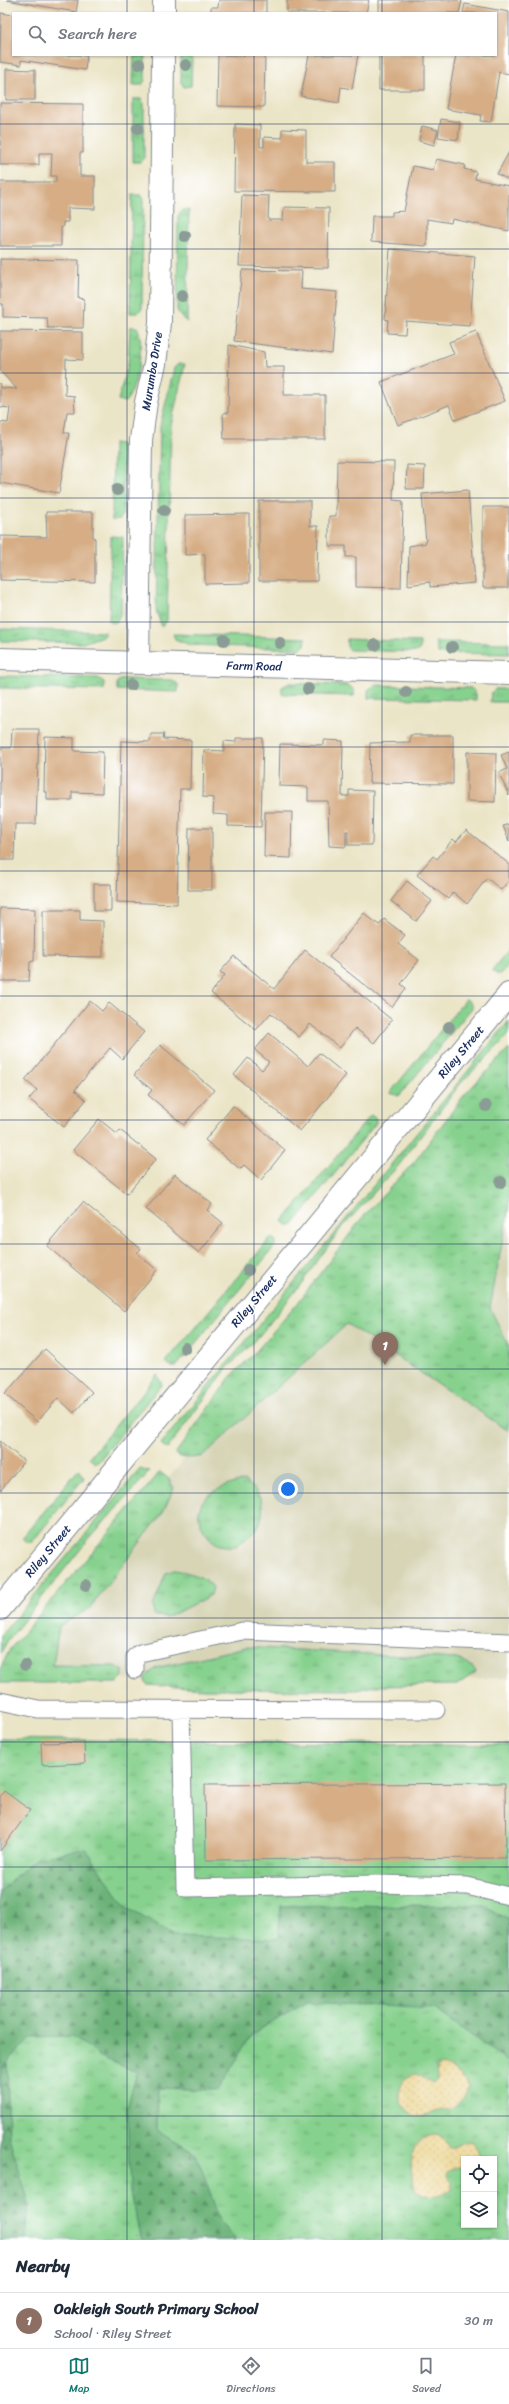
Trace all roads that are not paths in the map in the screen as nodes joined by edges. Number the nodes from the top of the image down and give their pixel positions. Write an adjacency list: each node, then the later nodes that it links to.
1 (164, 0): 2 (street)
2 (164, 12)
3 (163, 56): 5 (street, Murumba Drive)
4 (0, 659): 5 (street, Farm Road)
5 (138, 663): 6 (street, Farm Road)
6 (509, 673)
7 (509, 994): 8 (street, Riley Street)
8 (0, 1609)
9 (509, 1642): 10 (lane)
10 (135, 1670)
11 (0, 1701): 12 (lane)
12 (181, 1710): 13 (lane); 14 (lane)
13 (436, 1710)
14 (509, 1896)

